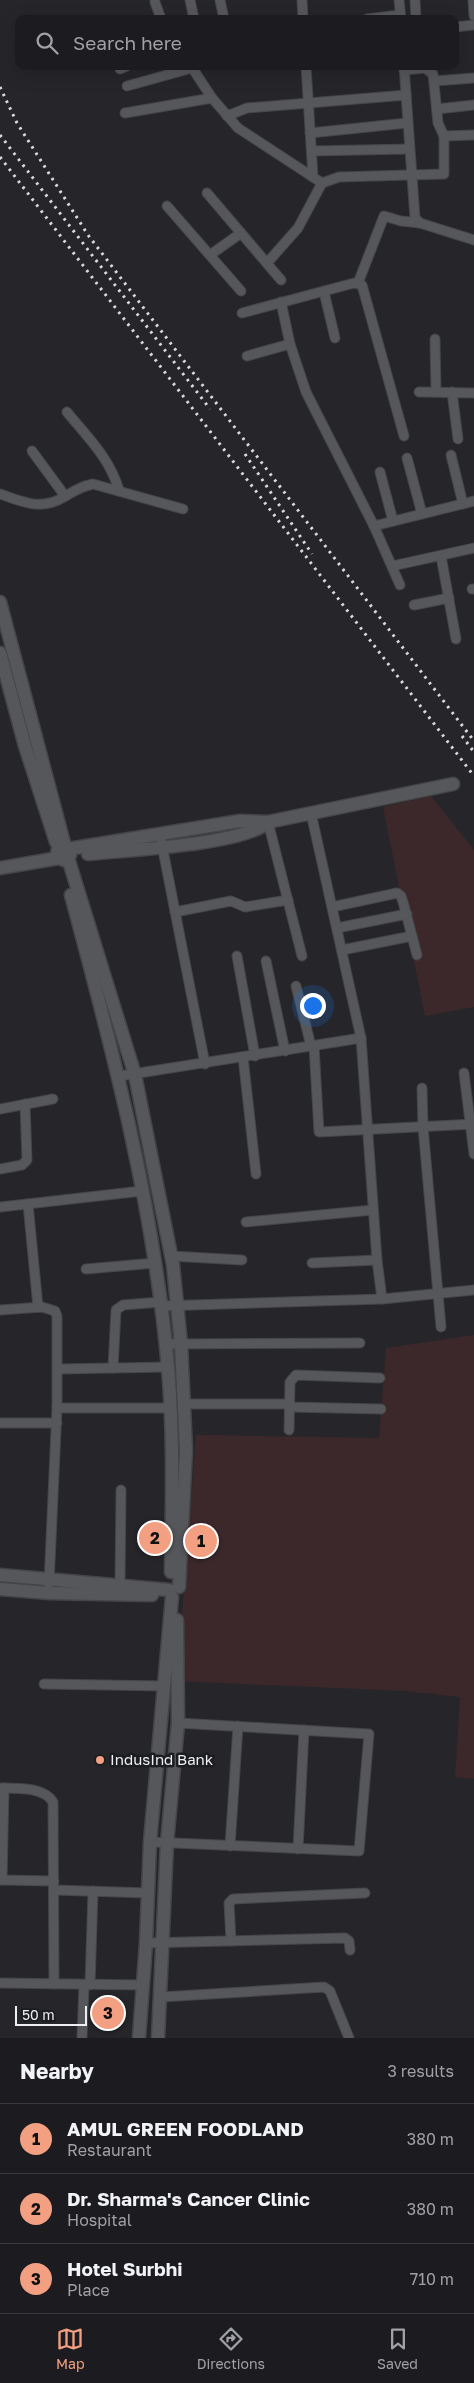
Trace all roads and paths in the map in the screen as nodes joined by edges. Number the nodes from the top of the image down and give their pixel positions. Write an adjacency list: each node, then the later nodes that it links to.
1 (190, 0): 9 (street)
2 (220, 0): 10 (street)
3 (302, 0): 11 (street)
4 (399, 0): 12 (street)
5 (415, 0): 13 (street)
6 (474, 0): 14 (street)
7 (155, 2): 8 (street)
8 (160, 15)
9 (193, 15)
10 (223, 15)
11 (303, 15)
12 (400, 15)
13 (416, 15)
14 (474, 16)
15 (474, 25): 16 (street)
16 (459, 27)
17 (181, 70): 24 (street)
18 (193, 70): 26 (street)
19 (306, 70): 27 (street)
20 (404, 70): 25 (street)
21 (430, 70): 23 (street)
22 (474, 78): 23 (street)
23 (434, 81): 29 (street)
24 (127, 86)
25 (406, 95): 27 (street); 32 (street)
26 (212, 98): 30 (street); 31 (street)
27 (309, 103): 31 (street); 33 (street)
28 (474, 105): 29 (street)
29 (437, 109): 35 (street)
30 (125, 113)
31 (227, 116): 39 (street)
32 (407, 123): 33 (street); 36 (street)
33 (310, 133): 37 (street)
34 (474, 135): 35 (street)
35 (444, 136): 38 (street)
36 (409, 148): 37 (street); 38 (street)
37 (312, 151): 39 (street)
38 (411, 174): 40 (street); 43 (street)
39 (313, 177): 40 (street)
40 (322, 183): 47 (street)
41 (207, 193): 44 (street)
42 (167, 206): 46 (street)
43 (420, 223): 45 (street); 49 (street)
44 (241, 233): 46 (street); 47 (street)
45 (474, 240)
46 (210, 255): 50 (street)
47 (267, 263): 48 (street)
48 (281, 280)
49 (358, 283): 51 (street); 63 (street)
50 (241, 291)
51 (324, 292): 52 (street); 54 (street)
52 (281, 302): 53 (street); 56 (street)
53 (242, 313)
54 (335, 338)
55 (435, 339): 59 (street)
56 (290, 344): 57 (street); 77 (street)
57 (247, 356)
58 (418, 392): 59 (street)
59 (436, 392): 60 (street)
60 (452, 392): 61 (street); 64 (street)
61 (474, 393)
62 (67, 412): 69 (street)
63 (404, 436)
64 (458, 439)
65 (32, 451): 71 (street)
66 (451, 456): 73 (street)
67 (407, 458): 75 (street)
68 (380, 472): 76 (street)
69 (119, 490): 71 (street); 74 (street)
70 (0, 494): 71 (street)
71 (65, 496)
72 (474, 501): 73 (street)
73 (463, 504): 75 (street)
74 (183, 509)
75 (422, 514): 76 (street)
76 (393, 521): 77 (street)
77 (374, 526): 80 (street)
78 (474, 548): 79 (street)
79 (441, 556): 80 (street); 82 (street)
80 (392, 566): 81 (street)
81 (400, 585)
82 (449, 598): 84 (street); 85 (street)
83 (0, 602): 91 (street)
84 (414, 605)
85 (456, 639)
86 (0, 653): 91 (street)
87 (453, 784): 88 (street)
88 (311, 813): 89 (street); 95 (street)
89 (268, 822): 90 (street); 94 (street)
90 (161, 841): 91 (street); 96 (street)
91 (63, 853): 92 (street); 93 (street); 113 (street); 114 (street)
92 (0, 859)
93 (0, 868)
94 (288, 900): 96 (street); 103 (street)
95 (332, 907): 97 (street); 98 (street)
96 (174, 912): 111 (street)
97 (407, 914): 98 (street); 99 (street)
98 (337, 928): 100 (street)
99 (412, 936): 100 (street); 101 (street)
100 (342, 950): 106 (street)
101 (417, 955)
102 (237, 956): 109 (street)
103 (302, 956)
104 (266, 961): 108 (street)
105 (296, 986): 107 (street)
106 (361, 1038): 107 (street); 122 (street)
107 (312, 1046): 108 (street); 122 (street)
108 (285, 1050): 109 (street)
109 (255, 1056): 110 (street)
110 (243, 1058): 111 (street); 125 (street)
111 (205, 1064): 113 (street)
112 (464, 1073): 116 (street)
113 (135, 1074): 114 (street); 131 (street)
114 (120, 1076): 126 (street)
115 (422, 1088): 121 (street)
116 (471, 1097): 120 (street)
117 (53, 1099): 118 (street)
118 (24, 1104): 119 (street); 124 (street)
119 (0, 1109)
120 (472, 1124): 121 (street); 123 (street)
121 (423, 1127): 122 (street); 138 (street)
122 (368, 1130): 129 (street)
123 (474, 1154)
124 (0, 1169)
125 (256, 1174)
126 (142, 1191): 127 (street); 134 (street)
127 (28, 1204): 128 (street); 142 (street)
128 (0, 1208)
129 (373, 1210): 130 (street); 133 (street)
130 (246, 1222)
131 (171, 1256): 132 (street); 141 (street)
132 (242, 1260)
133 (377, 1260): 135 (street); 139 (street)
134 (155, 1263): 136 (street); 140 (street)
135 (312, 1263)
136 (86, 1269)
137 (474, 1290): 138 (street)
138 (439, 1294): 139 (street); 144 (street)
139 (382, 1299): 141 (street)
140 (161, 1304): 141 (street); 146 (street); 150 (street)
141 (178, 1305): 147 (street)
142 (38, 1307): 143 (street); 149 (street)
143 (0, 1308)
144 (441, 1327)
145 (360, 1343): 147 (street)
146 (165, 1344): 147 (street); 148 (street)
147 (181, 1344): 152 (street)
148 (168, 1367): 150 (street); 155 (street)
149 (58, 1368): 150 (street); 154 (street)
150 (113, 1368)
151 (380, 1378): 153 (street)
152 (184, 1404): 153 (street); 165 (street)
153 (290, 1405): 156 (street); 159 (street)
154 (57, 1408): 155 (street); 158 (street)
155 (171, 1408): 165 (street)
156 (381, 1409)
157 (0, 1423): 158 (street)
158 (57, 1423): 162 (street)
159 (289, 1430)
160 (121, 1490): 163 (street)
161 (0, 1576): 162 (street)
162 (50, 1579): 163 (street); 166 (street)
163 (120, 1584): 165 (street)
164 (0, 1589): 166 (street)
165 (173, 1592): 166 (street); 168 (street); 169 (street)
166 (49, 1593)
167 (44, 1684): 168 (street)
168 (164, 1686): 173 (street)
169 (178, 1723): 170 (street); 174 (street)
170 (238, 1726): 171 (street); 175 (street)
171 (304, 1730): 176 (street); 176 (street)
172 (2, 1788): 177 (street); 178 (street)
173 (150, 1842): 174 (street); 180 (street)
174 (167, 1843): 175 (street); 183 (street)
175 (230, 1846): 176 (street)
176 (298, 1849)
177 (1, 1880): 178 (street)
178 (54, 1885): 179 (street); 187 (street)
179 (94, 1891): 180 (street); 188 (street)
180 (148, 1893): 184 (street)
181 (365, 1893): 182 (street)
182 (232, 1941): 183 (street); 185 (street)
183 (164, 1943): 184 (street); 190 (street)
184 (146, 1944): 189 (street)
185 (350, 1950)
186 (0, 1983): 187 (street)
187 (54, 1984): 188 (street)
188 (87, 1985): 189 (street); 191 (street)
189 (143, 1985): 192 (street)
190 (161, 1997): 193 (street); 194 (street)
191 (82, 2038)
192 (139, 2038)
193 (158, 2038)
194 (349, 2038)

